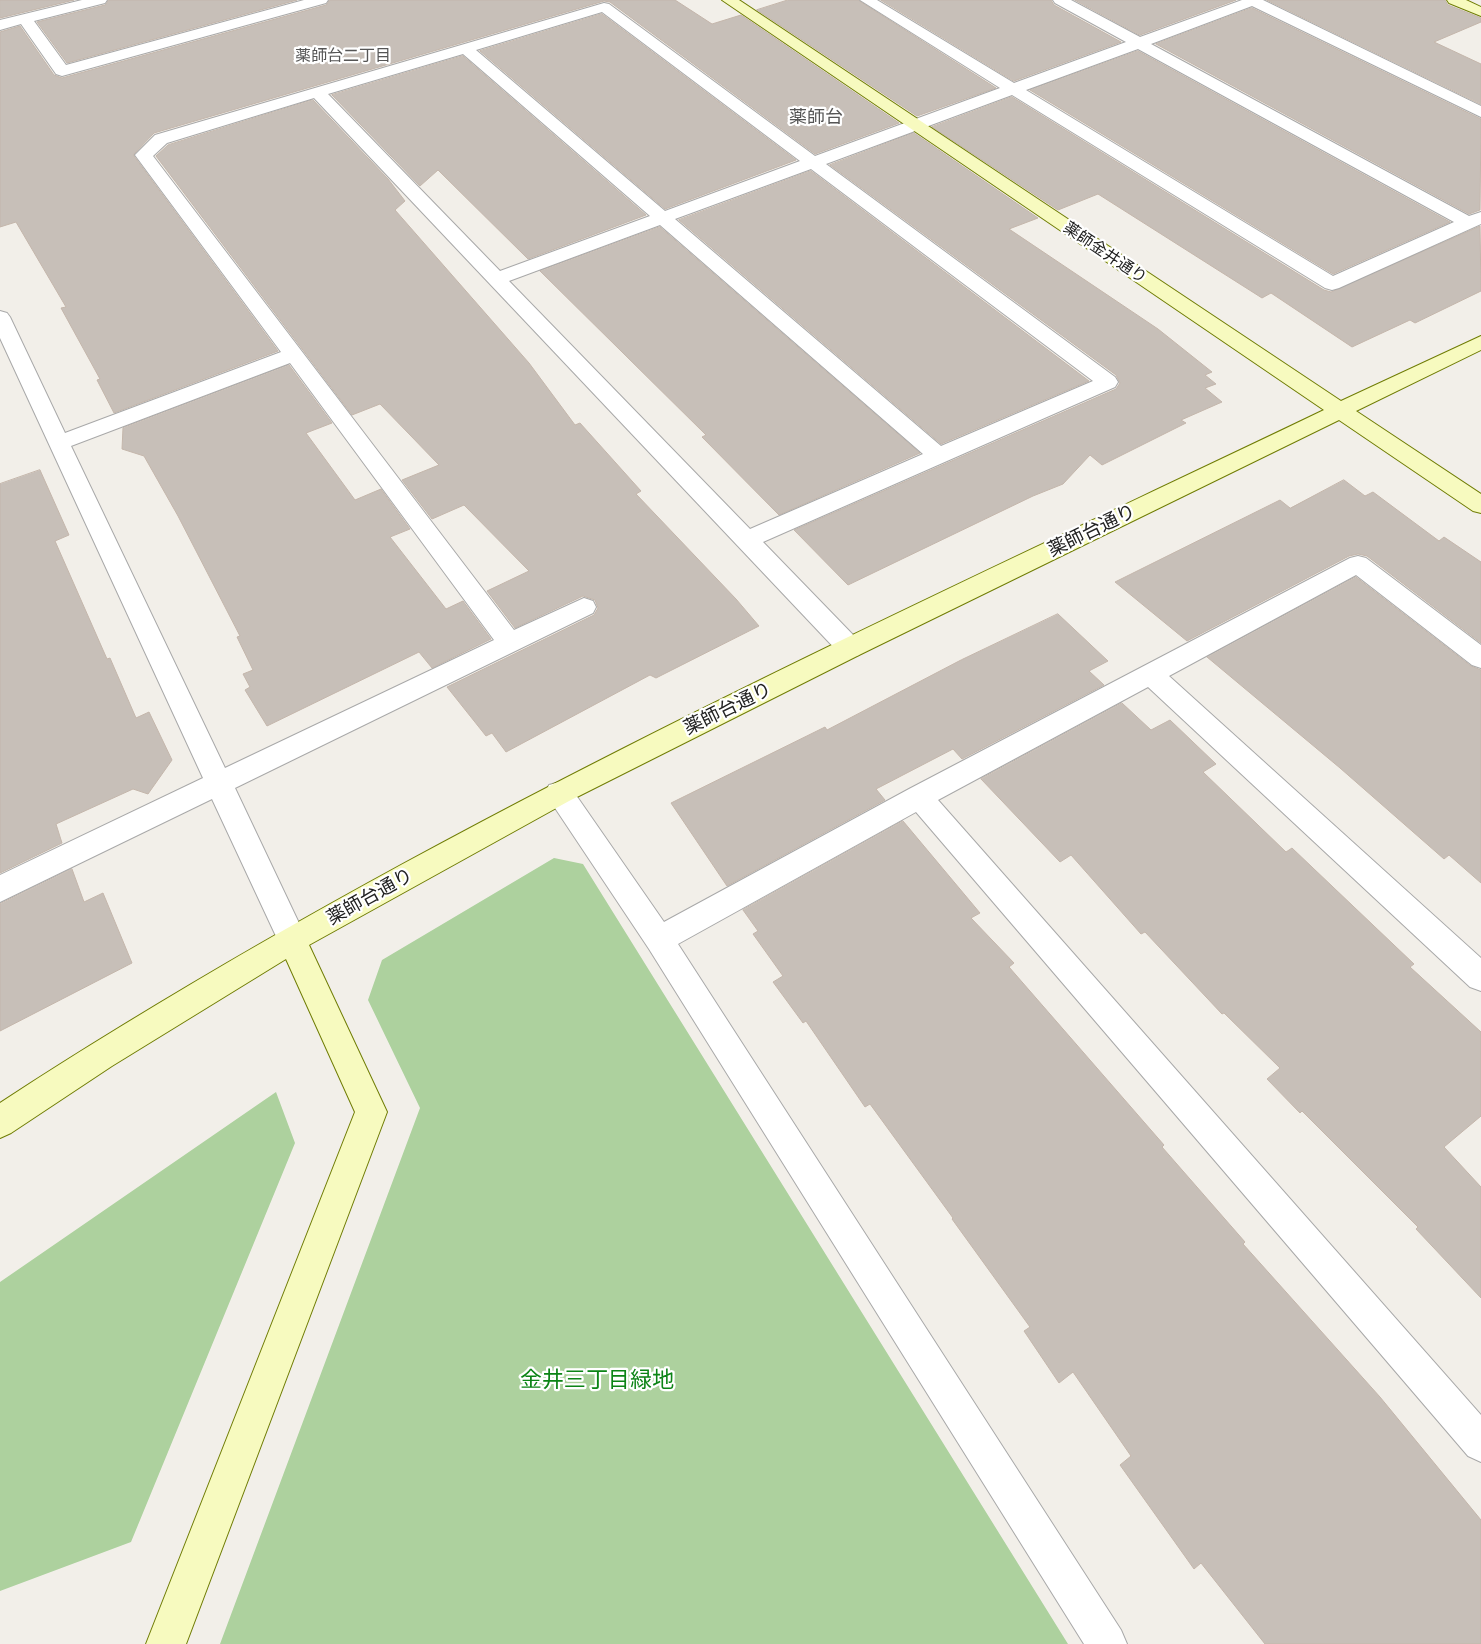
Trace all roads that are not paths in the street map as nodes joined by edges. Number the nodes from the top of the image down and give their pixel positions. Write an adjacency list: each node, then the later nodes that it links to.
1 (100, 0): 9 (street)
2 (321, 0): 9 (street)
3 (729, 0): 16 (street, 薬師金井通り)
4 (867, 0): 13 (street)
5 (1060, 0): 11 (street)
6 (1252, 0): 11 (street); 15 (street)
7 (1454, 0): 8 (street)
8 (1481, 12)
9 (25, 19): 10 (street)
10 (0, 25)
11 (1139, 43): 13 (street); 19 (street)
12 (465, 48): 14 (street); 17 (street); 18 (street)
13 (1013, 89): 16 (street); 19 (street)
14 (317, 92): 20 (street); 24 (street)
15 (1481, 112)
16 (915, 125): 17 (street); 25 (street, 薬師金井通り)
17 (812, 162): 18 (street); 27 (street)
18 (660, 218): 20 (street); 27 (street)
19 (1475, 220)
20 (496, 279): 29 (street)
21 (0, 317): 23 (street)
22 (1481, 342): 25 (street, 薬師台通り)
23 (6, 344): 26 (street)
24 (293, 355): 26 (street); 31 (street)
25 (1341, 411): 28 (street, 薬師金井通り); 32 (street, 薬師台通り)
26 (59, 442): 35 (street)
27 (938, 455): 29 (street)
28 (1481, 505)
29 (746, 540): 32 (street)
30 (584, 607): 31 (street)
31 (510, 643): 35 (street)
32 (850, 648): 36 (street, 薬師台通り)
33 (1481, 658): 34 (street)
34 (1150, 674): 37 (street); 41 (street)
35 (219, 784): 38 (street); 39 (street)
36 (559, 793): 39 (street, 薬師台通り); 40 (street)
37 (919, 797): 40 (street); 43 (street)
38 (0, 890)
39 (292, 940): 42 (street, 薬師台通り); 44 (street)
40 (659, 940): 45 (street)
41 (1481, 977)
42 (0, 1122)
43 (1481, 1443)
44 (166, 1644)
45 (1106, 1644)

